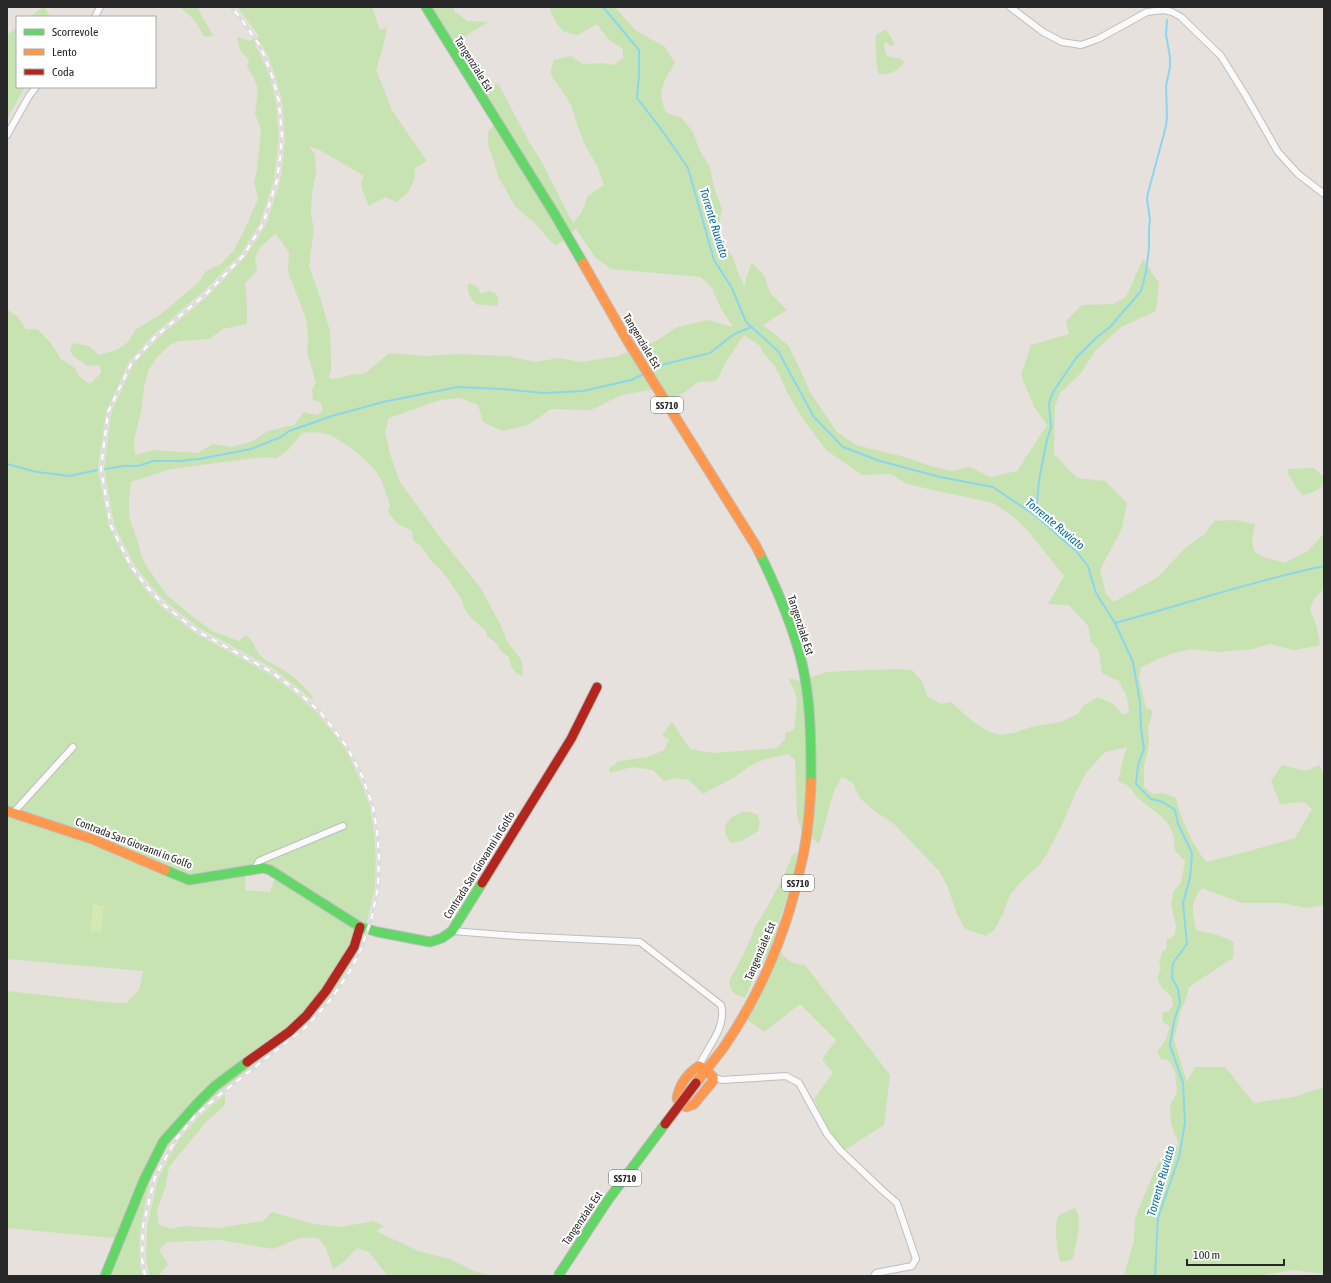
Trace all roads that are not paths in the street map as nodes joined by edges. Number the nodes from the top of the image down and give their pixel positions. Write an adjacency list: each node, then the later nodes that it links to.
1 (100, 7): 4 (street)
2 (426, 7): 15 (main road, Tangenziale Est / SS710)
3 (1010, 7): 7 (street)
4 (96, 16)
5 (35, 88): 6 (street)
6 (7, 135)
7 (1324, 194)
8 (597, 687): 14 (main road, Contrada San Giovanni in Golfo)
9 (73, 746): 10 (street)
10 (10, 812): 12 (main road, Contrada San Giovanni in Golfo)
11 (343, 826): 12 (street)
12 (254, 869): 13 (main road, Contrada San Giovanni in Golfo)
13 (360, 927): 14 (main road, Contrada San Giovanni in Golfo); 16 (main road)
14 (452, 931): 15 (street)
15 (706, 1071): 17 (main road, Tangenziale Est / SS710, bridge); 18 (street)
16 (104, 1276)
17 (558, 1276)
18 (874, 1276)

